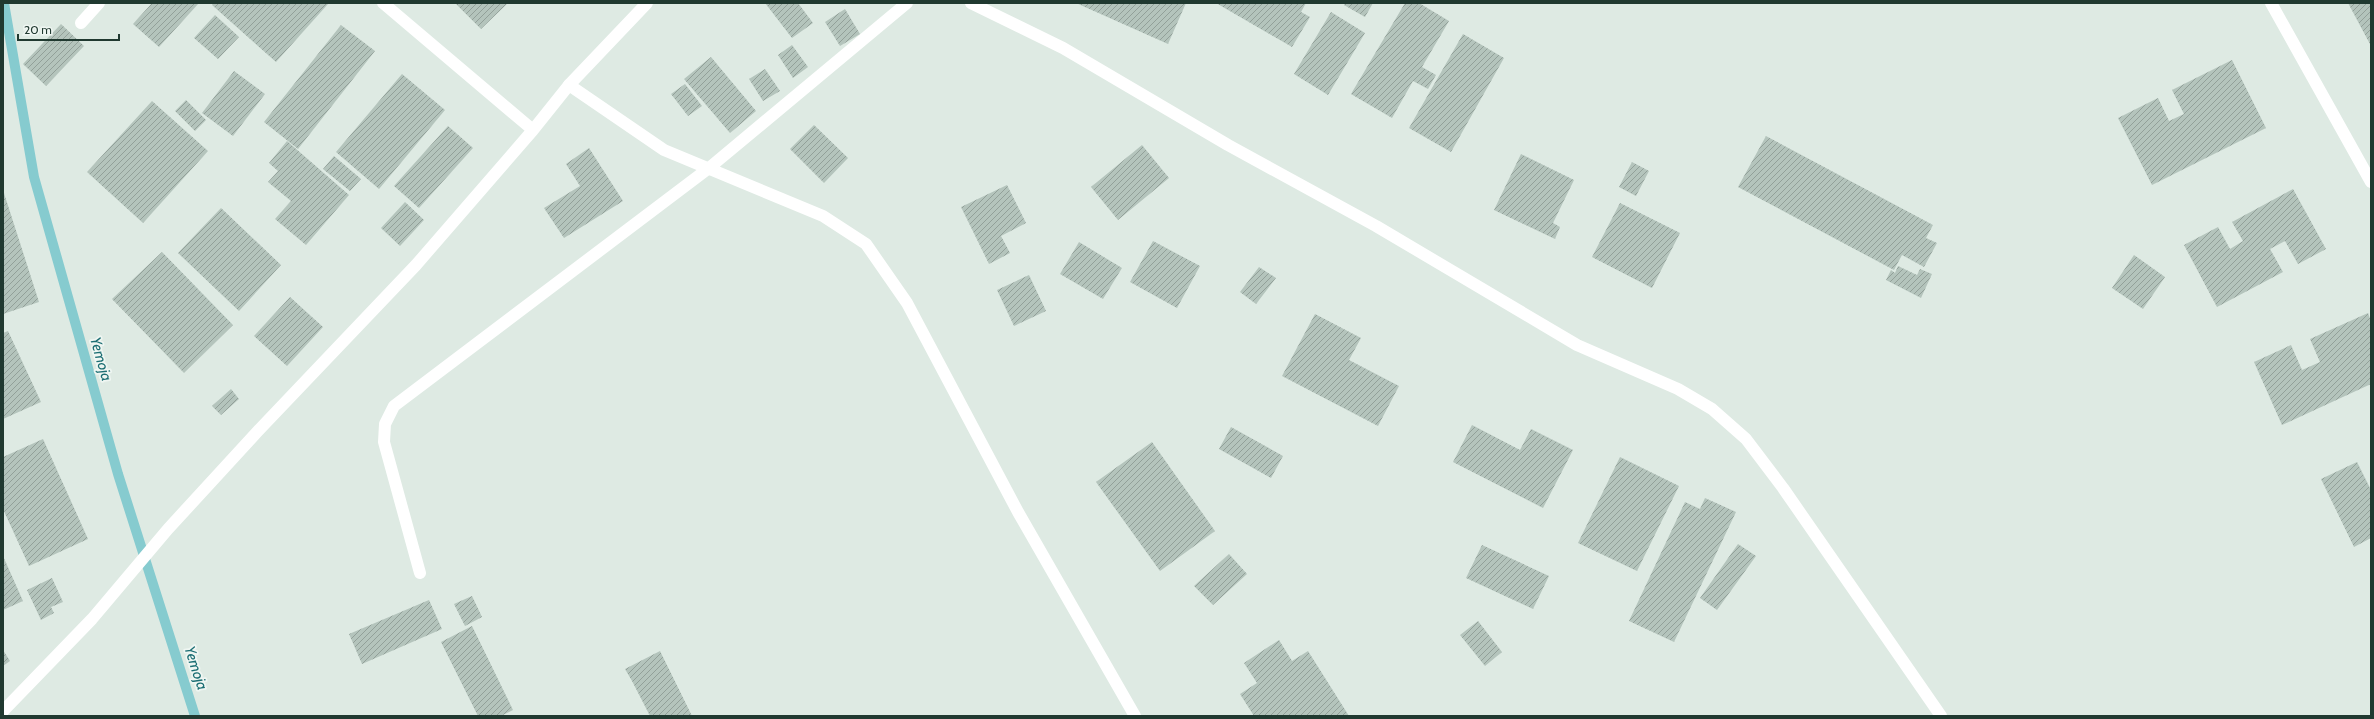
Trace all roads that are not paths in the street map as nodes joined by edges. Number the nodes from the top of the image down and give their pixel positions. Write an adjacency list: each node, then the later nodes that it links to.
1 (99, 3): 7 (street)
2 (383, 3): 9 (street)
3 (647, 3): 8 (street)
4 (906, 3): 10 (street)
5 (971, 3): 15 (street)
6 (2271, 3): 11 (street)
7 (81, 23)
8 (569, 85): 9 (street); 10 (street)
9 (533, 130): 13 (street)
10 (709, 168): 12 (street); 14 (street)
11 (2371, 182)
12 (420, 573)
13 (3, 711)
14 (1135, 716)
15 (1941, 716)

